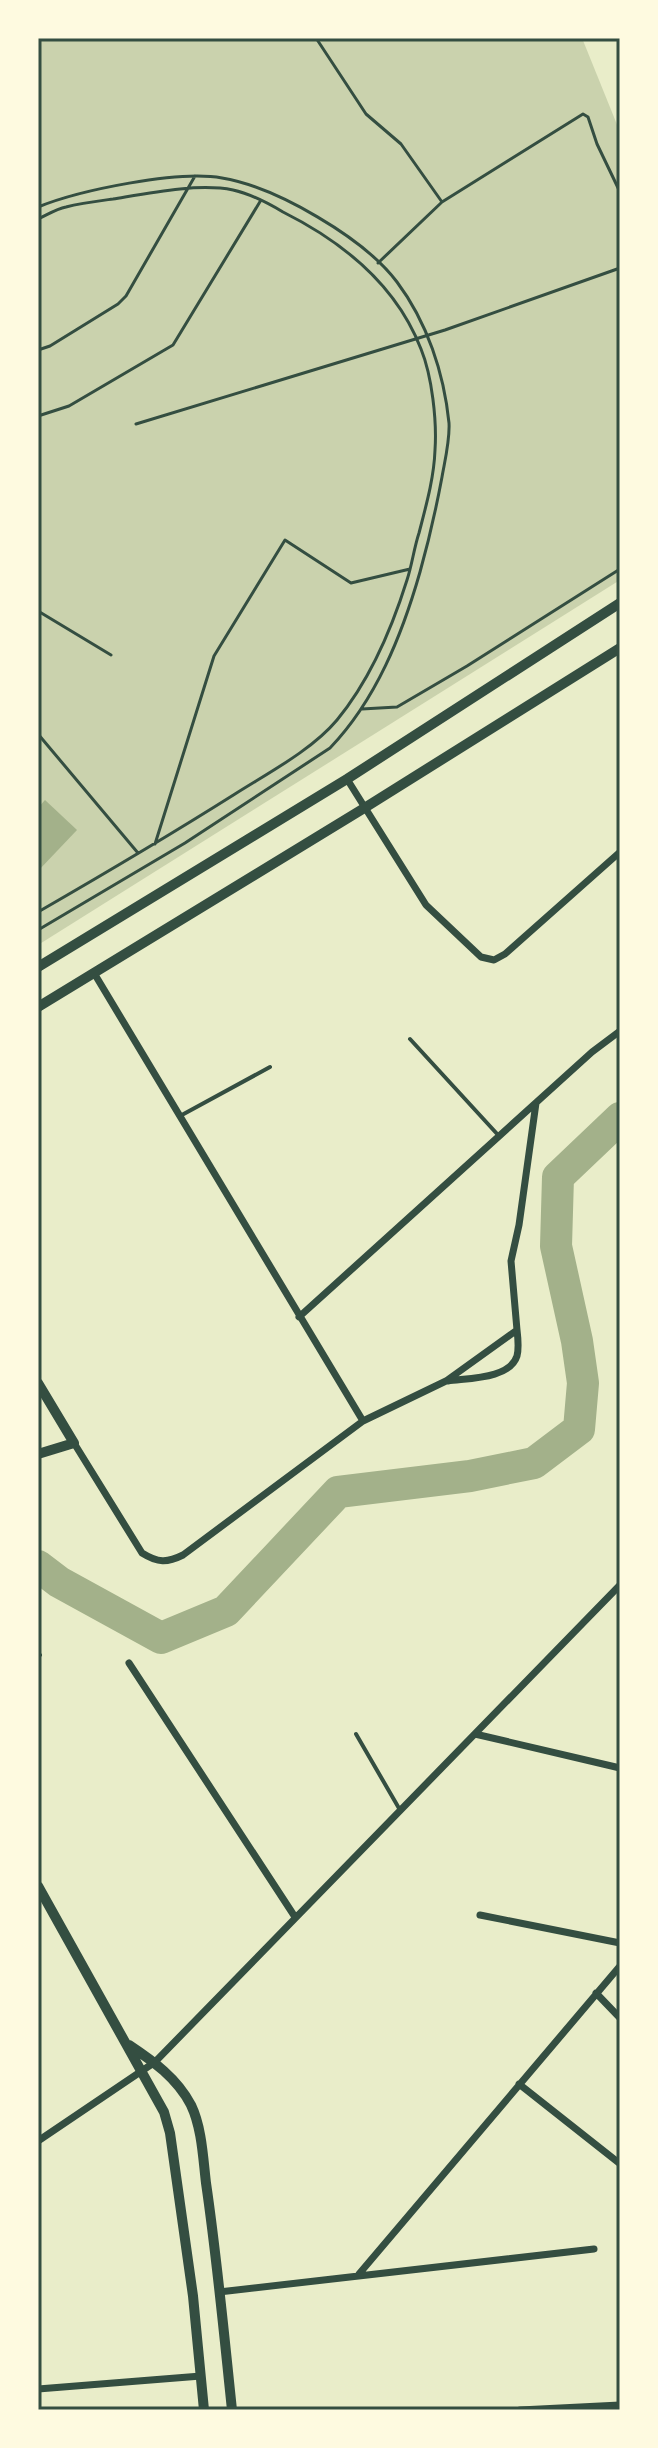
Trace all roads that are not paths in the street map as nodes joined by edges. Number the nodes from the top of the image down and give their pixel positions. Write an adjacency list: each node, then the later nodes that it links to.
1 (620, 603): 3 (main road)
2 (620, 648): 4 (main road)
3 (347, 779): 4 (street); 6 (main road)
4 (366, 807): 5 (street); 7 (main road)
5 (620, 852)
6 (38, 967)
7 (94, 973): 8 (main road); 13 (street)
8 (38, 1007)
9 (620, 1031): 12 (street)
10 (410, 1039): 14 (lane)
11 (270, 1067): 13 (lane)
12 (536, 1103): 14 (street); 16 (street)
13 (180, 1116): 15 (street)
14 (499, 1136): 15 (street)
15 (299, 1317): 19 (street)
16 (517, 1330): 17 (street); 17 (street)
17 (446, 1381): 19 (street)
18 (38, 1383): 20 (main road)
19 (363, 1421): 20 (street)
20 (74, 1443): 21 (main road)
21 (38, 1454)
22 (620, 1585): 25 (street)
23 (129, 1663): 30 (street)
24 (356, 1734): 27 (lane)
25 (475, 1734): 26 (street); 27 (street)
26 (620, 1768)
27 (400, 1810): 30 (street)
28 (38, 1886): 35 (main road)
29 (480, 1915): 31 (street)
30 (295, 1917): 36 (street)
31 (620, 1943)
32 (620, 1966): 33 (street)
33 (596, 1993): 34 (street); 38 (street)
34 (620, 2018)
35 (127, 2044): 36 (main road); 37 (main road)
36 (155, 2062): 37 (street); 43 (main road)
37 (141, 2072): 39 (street); 44 (main road)
38 (519, 2084): 40 (street); 42 (street)
39 (38, 2141)
40 (619, 2163)
41 (594, 2249): 42 (street)
42 (359, 2274): 43 (street)
43 (219, 2292): 48 (main road)
44 (201, 2376): 45 (street); 47 (main road)
45 (38, 2389)
46 (620, 2405): 49 (street)
47 (204, 2410)
48 (232, 2410)
49 (520, 2410)

